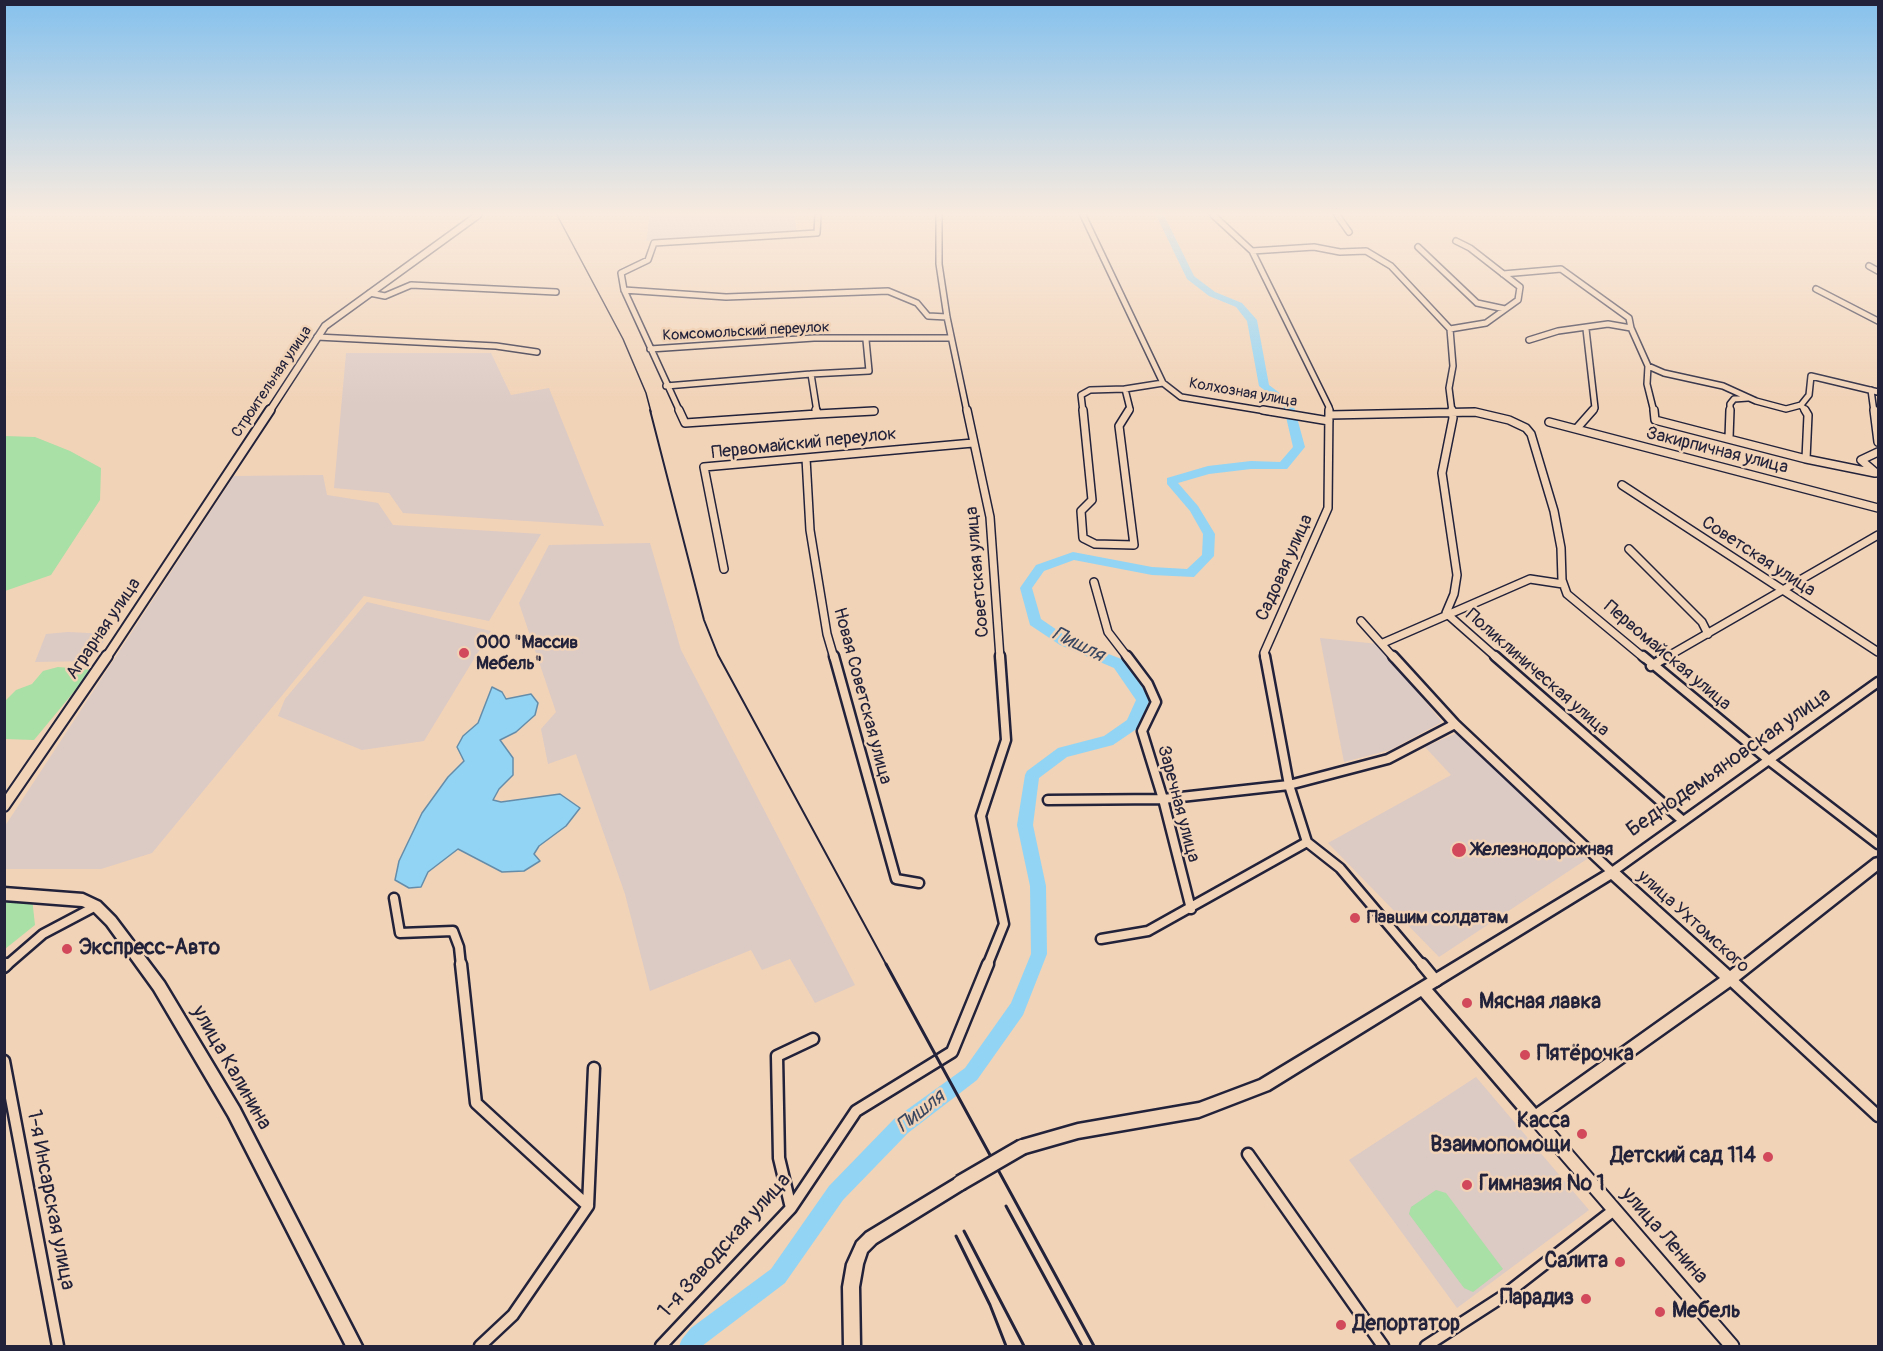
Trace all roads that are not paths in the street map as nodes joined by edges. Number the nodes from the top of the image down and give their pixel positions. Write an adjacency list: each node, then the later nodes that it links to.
1 (391, 278): 13 (street, Строительная улица)
2 (622, 278): 11 (street)
3 (941, 278): 15 (street, Советская улица)
4 (1113, 278): 28 (street, Колхозная улица)
5 (1265, 278): 38 (street, Садовая улица)
6 (1402, 278): 18 (street)
7 (1451, 278): 14 (street)
8 (1508, 278): 14 (street)
9 (1574, 278): 17 (street)
10 (1816, 289): 16 (street)
11 (624, 290): 15 (street); 24 (street)
12 (556, 292): 13 (street)
13 (370, 293): 20 (street, Строительная улица)
14 (1505, 309): 18 (street)
15 (947, 317): 21 (street, Советская улица)
16 (1878, 321)
17 (1631, 328): 19 (street); 26 (street)
18 (1450, 329): 36 (street, Поликлиническая улица)
19 (1586, 329): 23 (street); 40 (street)
20 (318, 337): 25 (street); 47 (street, Строительная улица)
21 (951, 338): 22 (street, Комсомольский переулок); 43 (street, Советская улица)
22 (867, 340): 24 (street, Комсомольский переулок); 27 (street)
23 (1529, 340)
24 (650, 349): 29 (street)
25 (537, 352)
26 (1648, 366): 33 (street); 41 (street)
27 (811, 374): 29 (street); 37 (street)
28 (1163, 383): 30 (street); 38 (street, Колхозная улица)
29 (666, 386): 37 (street)
30 (1125, 389): 30 (street)
31 (1871, 390): 32 (street); 34 (street); 42 (street)
32 (1878, 392)
33 (1748, 398): 34 (street); 41 (street)
34 (1802, 405): 46 (street)
35 (874, 411): 37 (street)
36 (1454, 413): 38 (street, Колхозная улица); 55 (street, Колхозная улица); 57 (street, Поликлиническая улица)
37 (817, 414)
38 (1329, 418): 66 (street, Садовая улица)
39 (1549, 422): 40 (street, Закирпичная улица)
40 (1578, 428): 50 (street, Закирпичная улица)
41 (1729, 438): 46 (street)
42 (1878, 442)
43 (973, 443): 45 (street, Первомайский переулок); 87 (street, Советская улица)
44 (1878, 452): 48 (street)
45 (806, 458): 53 (street, Первомайский переулок); 75 (street, Новая Советская улица)
46 (1806, 459): 48 (street)
47 (230, 470): 69 (street, Аграрная улица)
48 (1877, 474)
49 (1622, 485): 56 (street, Советская улица)
50 (1878, 508)
51 (1878, 535): 56 (street)
52 (1629, 549): 59 (street)
53 (724, 569)
54 (1094, 582): 67 (street, Заречная улица)
55 (1563, 584): 57 (street); 62 (street, Первомайская улица)
56 (1782, 590): 59 (street); 61 (street, Советская улица)
57 (1449, 615): 60 (street); 70 (street, Поликлиническая улица)
58 (1361, 621): 60 (street, улица Ухтомского)
59 (1708, 634): 62 (street)
60 (1383, 643): 64 (street, улица Ухтомского)
61 (1878, 652)
62 (1651, 666): 65 (street, Первомайская улица)
63 (1878, 682): 65 (street, Беднодемьяновская улица)
64 (1455, 724): 66 (street); 74 (street, улица Ухтомского)
65 (1770, 761): 70 (street, Беднодемьяновская улица); 72 (street, Первомайская улица)
66 (1289, 785): 67 (street); 71 (street)
67 (1163, 799): 68 (street); 79 (street, Заречная улица)
68 (1048, 800)
69 (4, 806)
70 (1682, 820): 74 (street, Беднодемьяновская улица)
71 (1307, 842): 79 (street); 83 (street, улица Ленина)
72 (1878, 844)
73 (1878, 863): 82 (main road)
74 (1612, 872): 82 (main road, улица Ухтомского); 83 (main road, Беднодемьяновская улица)
75 (919, 883)
76 (4, 894): 78 (main road)
77 (394, 898): 91 (street)
78 (96, 906): 81 (street); 95 (main road, улица Калинина)
79 (1191, 909): 80 (street)
80 (1101, 939)
81 (4, 967)
82 (1730, 979): 88 (street, улица Ухтомского); 89 (main road)
83 (1430, 985): 89 (main road, улица Ленина); 98 (main road, Беднодемьяновская улица, bridge)
84 (813, 1039): 92 (street)
85 (4, 1061): 94 (street, 1-я Инсарская улица)
86 (594, 1068): 91 (street)
87 (856, 1111): 92 (street, 1-я Заводская улица)
88 (1878, 1116)
89 (1536, 1118): 93 (street, улица Ленина)
90 (1248, 1154): 99 (street)
91 (588, 1206): 96 (street)
92 (791, 1208): 97 (street, 1-я Заводская улица)
93 (1614, 1210): 100 (street); 101 (street, улица Ленина)
94 (58, 1347)
95 (354, 1347)
96 (480, 1347)
97 (661, 1347)
98 (852, 1347)
99 (1383, 1347)
100 (1426, 1347)
101 (1732, 1347)

